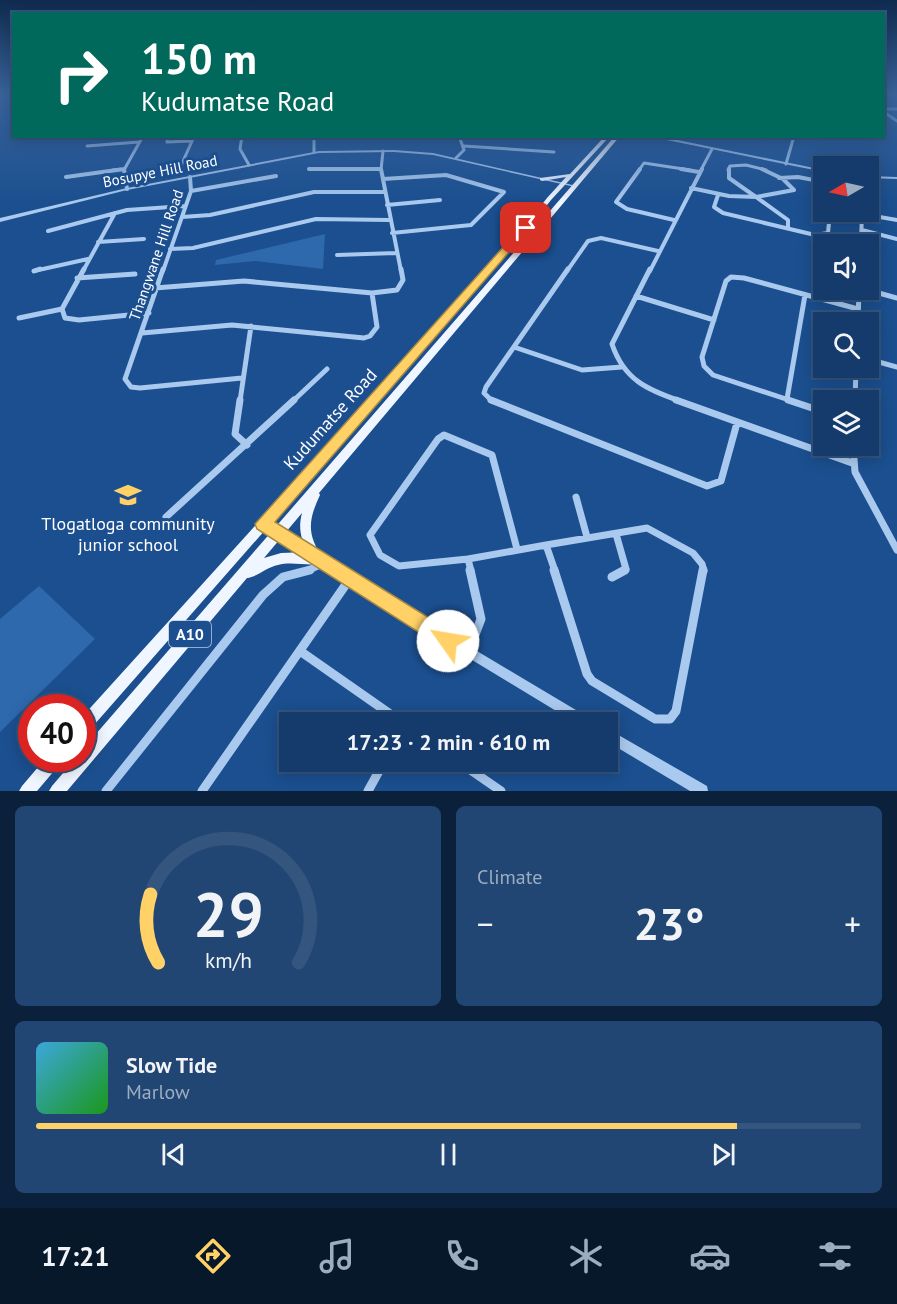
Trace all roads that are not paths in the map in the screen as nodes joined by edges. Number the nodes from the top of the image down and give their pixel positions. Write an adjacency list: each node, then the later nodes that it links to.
1 (142, 138): 12 (street)
2 (168, 138): 11 (street)
3 (195, 138): 11 (street)
4 (242, 138): 21 (street)
5 (314, 138): 17 (street)
6 (460, 138): 14 (street)
7 (606, 138): 28 (main road, Kudumatse Road / A10)
8 (617, 138): 38 (main road, Kudumatse Road / A10)
9 (659, 138): 15 (street)
10 (793, 138): 20 (street)
11 (191, 141): 26 (street)
12 (139, 142): 13 (street); 22 (street)
13 (87, 146)
14 (464, 146): 18 (street); 19 (street)
15 (712, 149): 20 (street); 27 (street)
16 (383, 151): 17 (street, Bosupye Hill Road); 19 (street, Bosupye Hill Road); 24 (street)
17 (314, 152): 21 (street, Bosupye Hill Road)
18 (554, 152)
19 (456, 158): 36 (street, Bosupye Hill Road)
20 (786, 164): 25 (street)
21 (249, 165): 31 (street, Bosupye Hill Road)
22 (124, 169): 30 (street); 40 (street)
23 (309, 169): 24 (street)
24 (381, 169): 35 (street)
25 (813, 169)
26 (179, 170)
27 (699, 172): 39 (street); 54 (street)
28 (572, 175): 36 (main road); 38 (main road, Kudumatse Road / A10)
29 (276, 176): 41 (street)
30 (66, 177)
31 (190, 177): 40 (street, Bosupye Hill Road); 41 (street, Thangwane Hill Road)
32 (879, 177): 34 (street)
33 (779, 178): 37 (street); 44 (street); 44 (street)
34 (897, 178)
35 (383, 179): 42 (street); 61 (street)
36 (542, 179): 38 (street, Bosupye Hill Road); 45 (main road)
37 (813, 180)
38 (570, 185): 45 (main road, Kudumatse Road / A10); 100 (main road, Kudumatse Road / A10)
39 (691, 188): 43 (street); 54 (street)
40 (127, 189): 52 (street, Bosupye Hill Road)
41 (191, 191): 48 (street, Thangwane Hill Road)
42 (385, 192): 47 (street); 50 (street)
43 (718, 195): 44 (street); 58 (street)
44 (757, 196): 58 (street)
45 (549, 199): 103 (main road, Kudumatse Road / A10)
46 (440, 200): 47 (street)
47 (387, 205): 53 (street)
48 (185, 206): 49 (street); 50 (street, Thangwane Hill Road)
49 (114, 213): 60 (street); 65 (street)
50 (182, 217): 66 (street, Thangwane Hill Road)
51 (879, 217): 55 (street)
52 (0, 220)
53 (389, 220): 61 (street); 66 (street)
54 (674, 220): 67 (street)
55 (897, 220)
56 (829, 222): 58 (street)
57 (862, 222): 59 (street)
58 (788, 228)
59 (862, 230): 62 (street); 64 (street)
60 (48, 231)
61 (392, 233): 68 (street)
62 (862, 234)
63 (144, 238): 65 (street)
64 (897, 239)
65 (98, 242): 70 (street)
66 (170, 249): 74 (street, Thangwane Hill Road)
67 (658, 251): 78 (street); 88 (street)
68 (396, 253): 69 (street); 75 (street)
69 (338, 255)
70 (88, 259): 71 (street); 73 (street)
71 (34, 271)
72 (135, 274): 73 (street)
73 (77, 278): 81 (street)
74 (155, 288): 75 (street); 83 (street, Thangwane Hill Road)
75 (372, 293): 86 (street)
76 (879, 293): 79 (street)
77 (805, 295): 82 (street); 85 (street); 94 (street)
78 (636, 296): 85 (street); 90 (street)
79 (897, 298)
80 (858, 300): 82 (street)
81 (62, 309): 83 (street); 84 (street)
82 (858, 309)
83 (149, 313): 87 (street, Thangwane Hill Road)
84 (19, 318)
85 (714, 320): 94 (street)
86 (251, 327): 87 (street); 93 (street)
87 (142, 333): 93 (street, Thangwane Hill Road)
88 (514, 347): 90 (street); 96 (street)
89 (879, 361): 91 (street)
90 (622, 367): 96 (street)
91 (897, 367)
92 (327, 369): 97 (street)
93 (242, 378): 97 (street)
94 (787, 399): 95 (street)
95 (813, 407)
96 (737, 423): 99 (street)
97 (247, 445): 102 (street)
98 (852, 456): 99 (street)
99 (852, 463): 109 (street)
100 (325, 478): 104 (main road, Kudumatse Road / A10); 111 (main road)
101 (576, 496): 106 (street)
102 (166, 517)
103 (263, 524): 104 (street); 117 (main road, Kudumatse Road / A10)
104 (279, 534): 111 (street); 114 (main road, Kudumatse Road / A10)
105 (616, 534): 106 (street); 107 (street); 112 (street)
106 (587, 537): 107 (street)
107 (546, 544): 108 (street)
108 (517, 549): 110 (street); 110 (street)
109 (897, 550)
110 (468, 559): 116 (street)
111 (320, 561): 113 (street); 114 (main road); 126 (street)
112 (612, 577)
113 (349, 580): 115 (street); 116 (street)
114 (234, 583): 125 (main road, Kudumatse Road / A10)
115 (300, 651): 118 (street); 127 (street)
116 (468, 653): 119 (street)
117 (96, 712)
118 (387, 712)
119 (568, 712)
120 (618, 741): 130 (street)
121 (44, 772): 124 (main road)
122 (378, 772): 128 (street)
123 (473, 772): 129 (street)
124 (27, 791)
125 (57, 791)
126 (106, 791)
127 (202, 791)
128 (368, 791)
129 (501, 791)
130 (702, 791)

